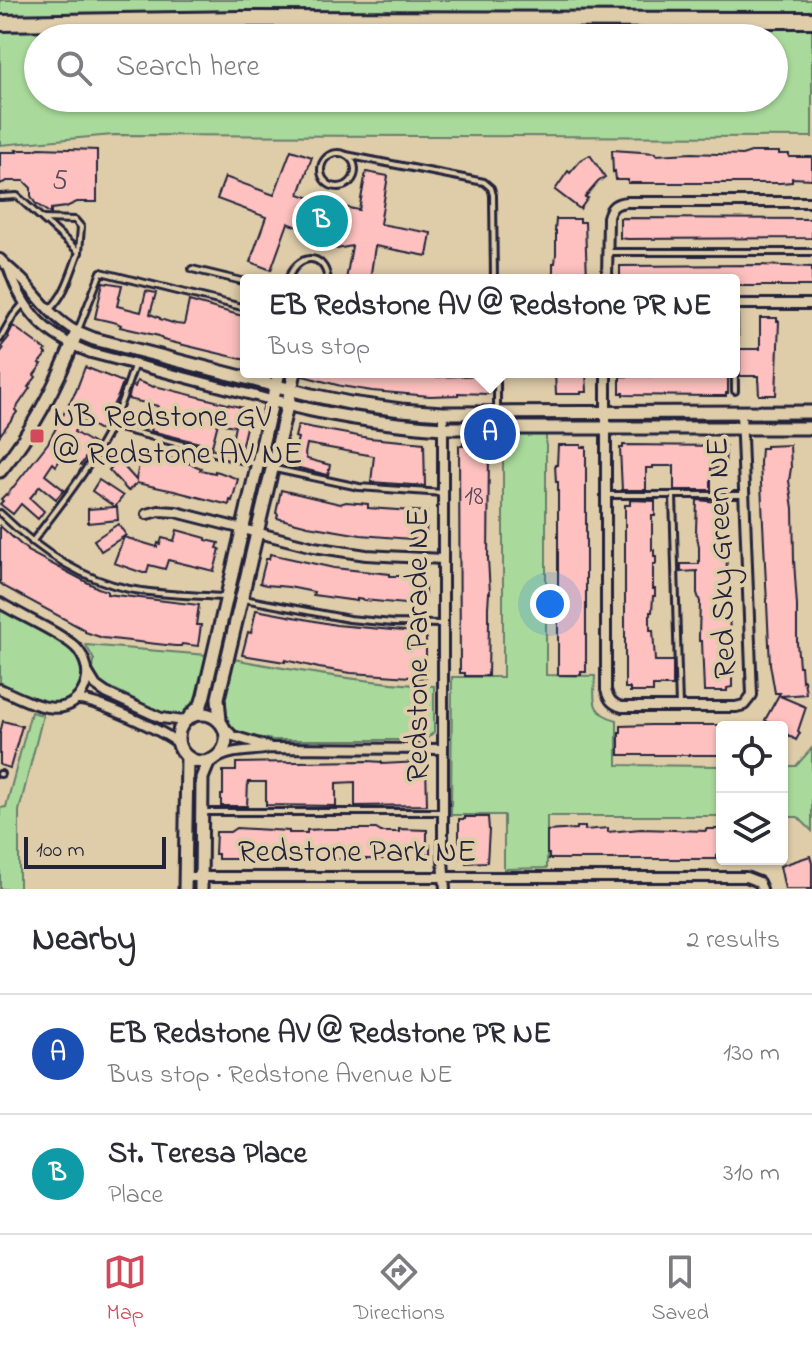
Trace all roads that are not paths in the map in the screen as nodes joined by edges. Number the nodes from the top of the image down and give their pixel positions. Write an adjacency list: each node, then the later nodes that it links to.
1 (812, 20): 2 (highway)
2 (0, 23)
3 (346, 155): 4 (lane); 5 (lane); 5 (lane)
4 (369, 160): 5 (lane); 17 (lane)
5 (355, 168)
6 (0, 197): 8 (lane)
7 (812, 202): 10 (street)
8 (43, 219): 9 (lane); 9 (lane)
9 (79, 252): 24 (lane)
10 (606, 252): 11 (lane); 18 (street)
11 (812, 252)
12 (0, 259): 13 (street)
13 (9, 269): 20 (street); 24 (street)
14 (192, 269): 19 (lane)
15 (290, 274): 16 (lane)
16 (327, 274)
17 (494, 274)
18 (607, 274)
19 (240, 281)
20 (24, 303): 26 (lane); 27 (street)
21 (740, 304): 22 (street)
22 (812, 304)
23 (240, 307): 25 (lane)
24 (48, 311): 25 (street)
25 (77, 332): 27 (street); 29 (street)
26 (0, 339)
27 (72, 345): 28 (street); 53 (street)
28 (135, 364): 39 (street); 46 (lane)
29 (240, 377)
30 (244, 378): 36 (street)
31 (277, 378): 36 (street)
32 (294, 378): 37 (street)
33 (497, 378): 45 (lane)
34 (606, 378): 41 (street, Red Sky Green NE)
35 (735, 378): 38 (lane)
36 (275, 386): 37 (street); 39 (street)
37 (291, 390): 40 (street); 44 (street)
38 (735, 391)
39 (271, 400): 40 (street); 51 (street)
40 (288, 405): 47 (street); 52 (street)
41 (606, 412): 42 (street); 45 (street); 48 (street, Red Sky Green NE)
42 (741, 412): 43 (street); 49 (street, Red Sky Green NE)
43 (812, 412)
44 (443, 413): 45 (street); 47 (street, Redstone Parade NE)
45 (497, 413)
46 (111, 426): 51 (lane); 62 (lane)
47 (443, 428): 48 (street); 54 (street, Redstone Parade NE)
48 (605, 428): 49 (street); 55 (street, Red Sky Green NE)
49 (742, 428): 50 (street); 57 (street, Red Sky Green NE)
50 (812, 428)
51 (257, 464): 60 (street)
52 (272, 469): 54 (lane); 61 (street)
53 (0, 471)
54 (443, 493): 63 (street, Redstone Parade NE)
55 (606, 495): 56 (lane); 71 (street, Red Sky Green NE)
56 (673, 495): 57 (lane); 71 (lane)
57 (745, 495): 71 (street, Red Sky Green NE)
58 (0, 513): 62 (lane)
59 (147, 514): 60 (street)
60 (243, 529): 61 (street); 64 (street)
61 (258, 534): 63 (street); 65 (street)
62 (32, 542): 64 (lane)
63 (443, 559): 67 (street, Redstone Parade NE)
64 (227, 598): 72 (street)
65 (242, 599): 67 (lane); 73 (street)
66 (0, 603): 68 (street)
67 (444, 624): 76 (street, Redstone Parade NE)
68 (88, 673): 70 (street); 72 (street)
69 (0, 689): 70 (street)
70 (77, 700): 74 (street)
71 (679, 707)
72 (187, 718): 73 (street); 74 (street)
73 (222, 724): 75 (street); 78 (street)
74 (178, 743): 77 (street)
75 (270, 748): 76 (street); 78 (street)
76 (443, 749): 80 (street, Redstone Parade NE)
77 (187, 757): 78 (street); 82 (street)
78 (213, 759): 79 (street)
79 (201, 812): 80 (lane); 83 (street)
80 (443, 812): 81 (street, Redstone Parade NE)
81 (445, 876): 83 (street, Redstone Park NE); 84 (street, Redstone Parade NE); 85 (street, Redstone Park NE)
82 (186, 883): 83 (street, Redstone Park NE)
83 (201, 883)
84 (445, 889)
85 (762, 889)

